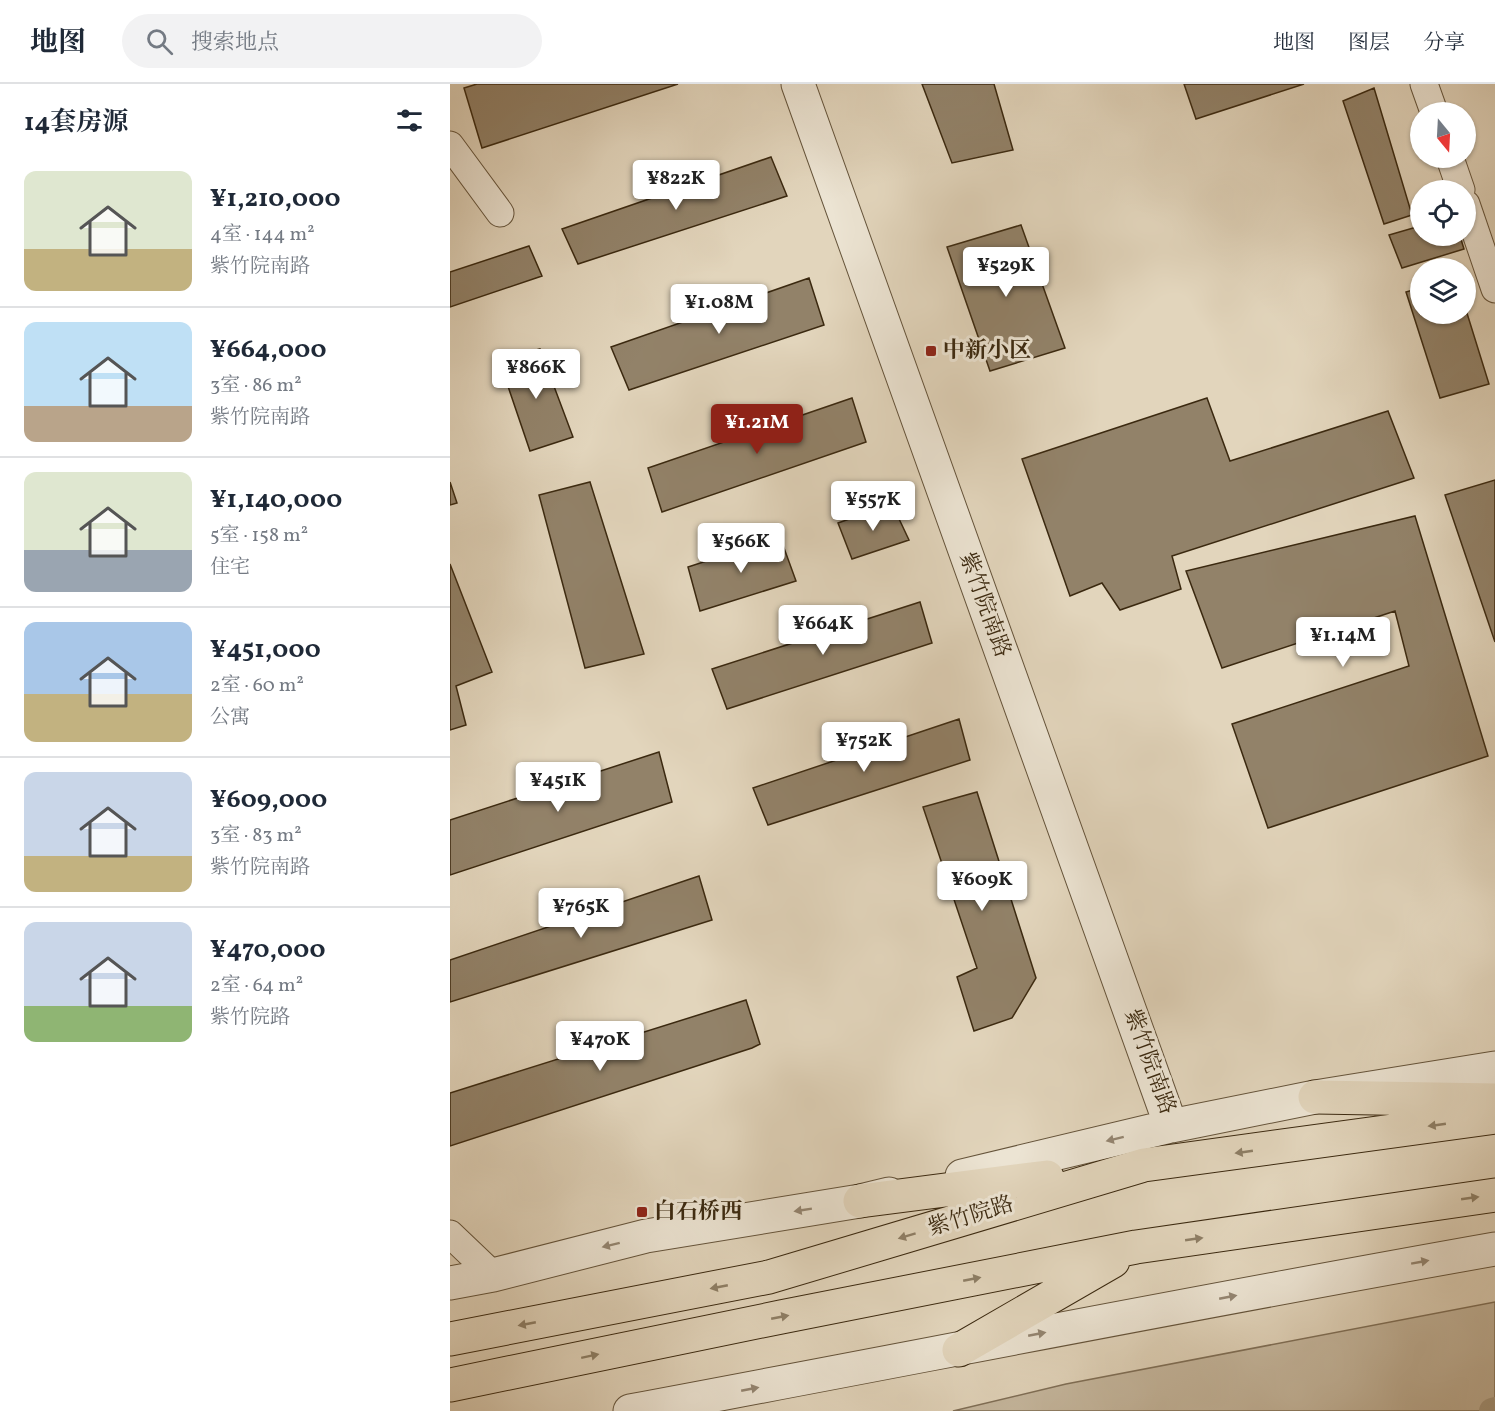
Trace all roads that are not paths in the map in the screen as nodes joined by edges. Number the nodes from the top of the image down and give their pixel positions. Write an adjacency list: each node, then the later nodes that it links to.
1 (798, 84): 12 (street, 紫竹院南路)
2 (1424, 84): 3 (street)
3 (1430, 102)
4 (450, 145): 5 (street)
5 (500, 213)
6 (1476, 233): 7 (street)
7 (1495, 289)
8 (1490, 1068): 9 (street, 紫竹院路)
9 (1315, 1097): 10 (highway); 12 (street, 紫竹院路)
10 (1495, 1100)
11 (1495, 1117): 13 (highway, 紫竹院路, one-way to 13)
12 (1172, 1126): 15 (street, 紫竹院路, one-way to 15)
13 (1144, 1165): 15 (highway); 21 (highway, 紫竹院路, one-way to 21)
14 (1495, 1195): 17 (highway, one-way to 14)
15 (860, 1201): 19 (street, 紫竹院路, one-way to 19)
16 (450, 1234): 19 (street)
17 (1136, 1247): 22 (highway); 23 (highway, one-way to 17)
18 (1495, 1249): 22 (street, one-way to 18)
19 (493, 1275): 20 (street, 紫竹院路)
20 (450, 1283)
21 (450, 1339)
22 (959, 1350): 24 (street, one-way to 22)
23 (450, 1385)
24 (630, 1411)

